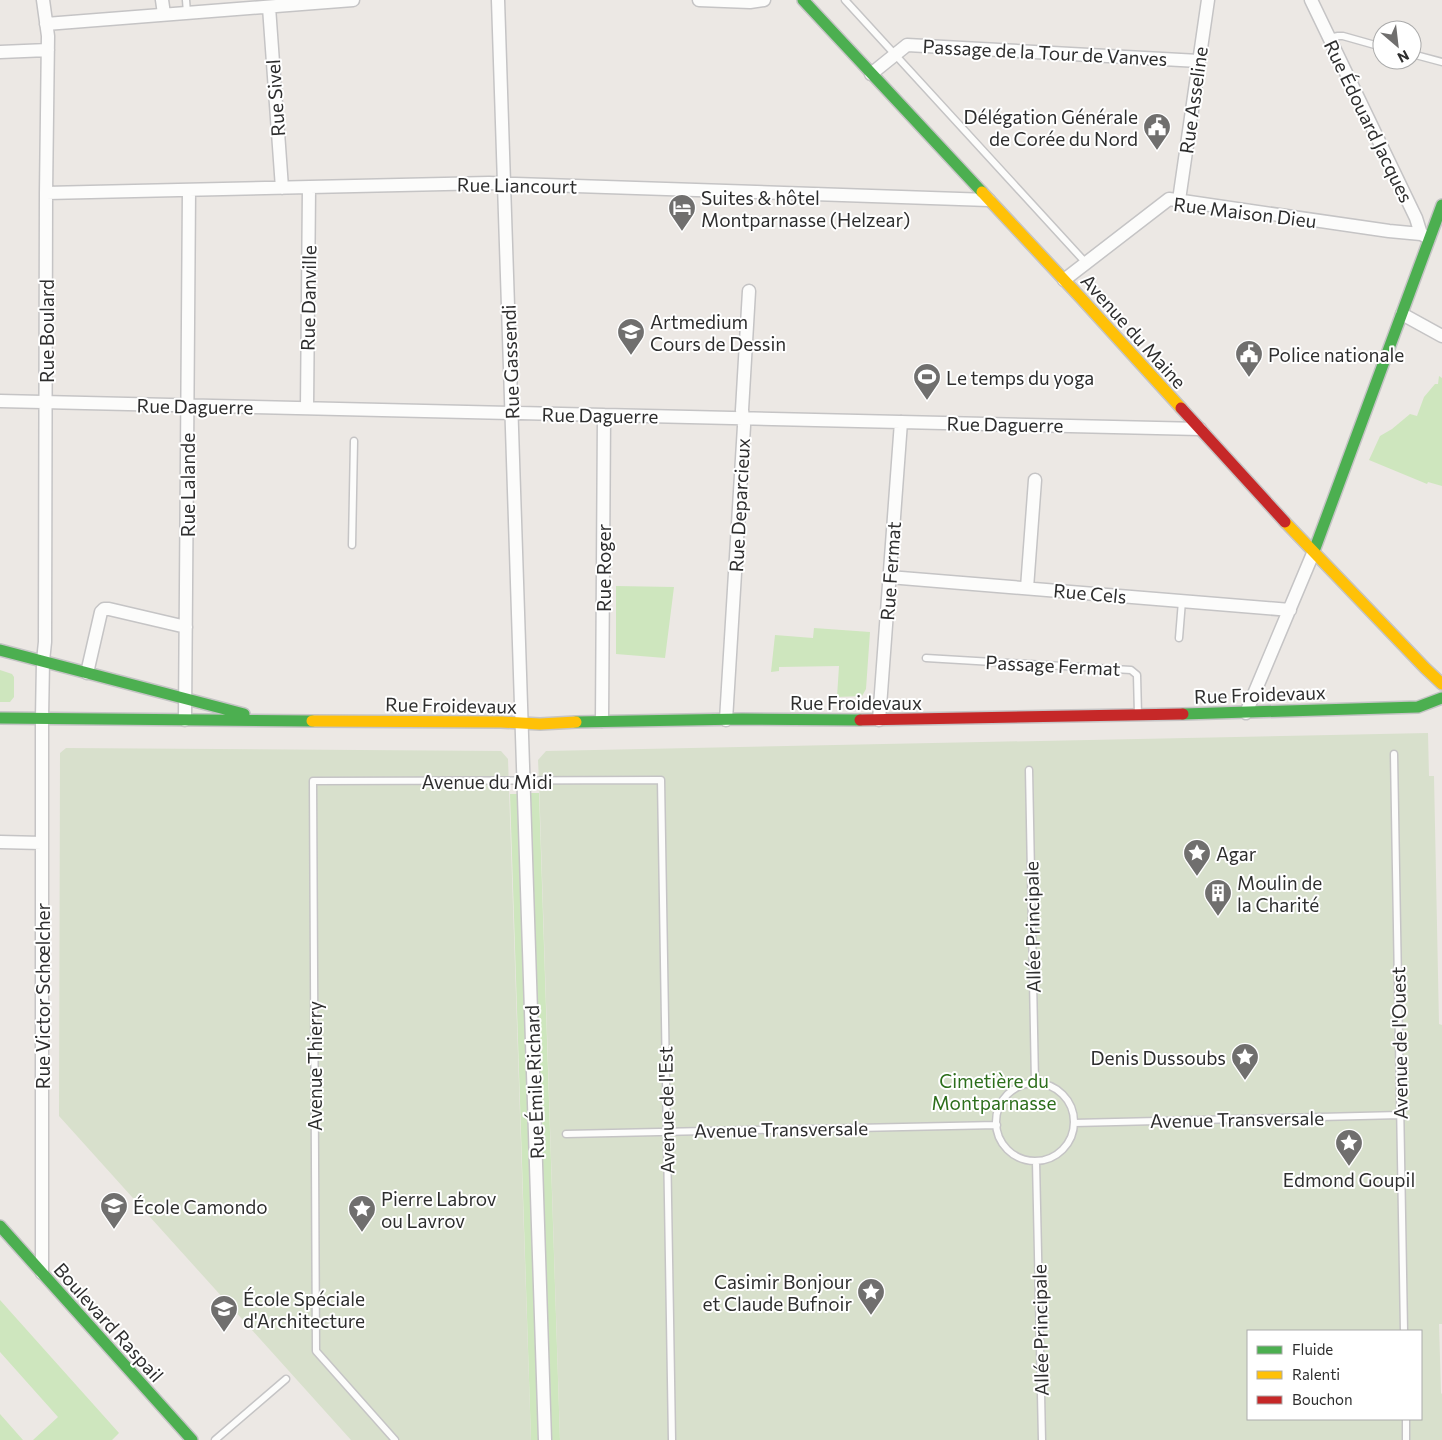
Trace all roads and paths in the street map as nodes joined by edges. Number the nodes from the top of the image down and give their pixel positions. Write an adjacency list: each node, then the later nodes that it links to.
1 (43, 0): 14 (street, Rue Boulard)
2 (162, 0): 13 (street)
3 (351, 0): 12 (street)
4 (498, 0): 24 (street, Rue Gassendi)
5 (699, 0): 6 (street)
6 (764, 0)
7 (803, 0): 23 (main road, Avenue du Maine)
8 (845, 0): 19 (lane, Avenue du Maine)
9 (1208, 0): 21 (street, Rue Asseline)
10 (1311, 0): 15 (street, Rue Édouard Jacques)
11 (186, 6): 12 (street); 13 (street)
12 (268, 7): 25 (street, Rue Sivel)
13 (164, 14): 14 (street)
14 (46, 24): 17 (street, Rue Boulard)
15 (1329, 38): 16 (lane); 32 (street, Rue Édouard Jacques)
16 (1372, 43)
17 (48, 50): 18 (street); 28 (street, Rue Boulard)
18 (0, 52)
19 (895, 55): 21 (street, Passage de la Tour de Vanves); 23 (street, Passage de la Tour de Vanves); 33 (lane, Avenue du Maine)
20 (1422, 57): 22 (lane)
21 (1199, 61): 30 (street, Rue Asseline)
22 (1442, 62)
23 (871, 74): 29 (main road, Avenue du Maine)
24 (505, 184): 26 (street, Rue Liancourt); 29 (street, Rue Liancourt); 42 (street, Rue Gassendi)
25 (282, 188): 26 (street, Rue Liancourt); 27 (street, Rue Liancourt)
26 (309, 188): 41 (street, Rue Danville)
27 (189, 190): 28 (street, Rue Liancourt); 40 (street, Rue Lalande)
28 (46, 193): 39 (street, Rue Boulard)
29 (989, 200): 34 (main road, Avenue du Maine)
30 (1179, 200): 32 (street, Rue Maison Dieu); 33 (street, Rue Maison Dieu)
31 (1442, 207): 32 (main road)
32 (1425, 236): 36 (main road)
33 (1086, 263): 34 (street, Rue Maison Dieu)
34 (1064, 280): 46 (main road, Avenue du Maine)
35 (750, 291): 44 (street, Rue Deparcieux)
36 (1402, 314): 37 (street); 50 (main road)
37 (1442, 336)
38 (0, 401): 39 (street, Rue Daguerre)
39 (45, 402): 40 (street, Rue Daguerre); 59 (street, Rue Boulard)
40 (188, 406): 41 (street, Rue Daguerre); 55 (street, Rue Lalande)
41 (307, 408): 42 (street, Rue Daguerre)
42 (511, 414): 43 (street, Rue Daguerre); 73 (street, Rue Gassendi)
43 (604, 414): 44 (street, Rue Daguerre); 72 (street, Rue Roger)
44 (743, 419): 45 (street, Rue Daguerre); 70 (street, Rue Deparcieux)
45 (901, 422): 46 (street, Rue Daguerre); 51 (street, Rue Fermat)
46 (1200, 429): 50 (main road, Avenue du Maine)
47 (354, 441): 49 (lane)
48 (1035, 480): 52 (street)
49 (352, 545)
50 (1314, 551): 54 (street); 61 (main road, Avenue du Maine)
51 (890, 577): 52 (street, Rue Cels); 71 (street, Rue Fermat)
52 (1027, 588): 53 (street, Rue Cels)
53 (1182, 602): 54 (street, Rue Cels); 56 (lane)
54 (1290, 610): 64 (street)
55 (186, 627): 60 (street); 62 (street, Rue Lalande)
56 (1179, 638)
57 (0, 650): 59 (main road, Rue Froidevaux)
58 (926, 658): 65 (lane, Passage Fermat)
59 (43, 661): 60 (main road, Rue Froidevaux); 67 (street, Rue Boulard)
60 (87, 673): 62 (main road, Rue Froidevaux)
61 (1442, 684)
62 (185, 698): 68 (street, Rue Lalande); 69 (main road, Rue Froidevaux)
63 (1442, 698): 64 (main road, Rue Froidevaux)
64 (1246, 713): 65 (main road, Rue Froidevaux)
65 (1138, 715): 71 (main road, Rue Froidevaux)
66 (0, 718): 67 (main road, Rue Froidevaux)
67 (42, 718): 68 (main road, Rue Froidevaux); 80 (street, Rue Victor Schœlcher)
68 (185, 720): 69 (main road, Rue Froidevaux)
69 (268, 720): 73 (main road, Rue Froidevaux)
70 (726, 720): 71 (main road, Rue Froidevaux); 72 (main road, Rue Froidevaux)
71 (880, 720)
72 (602, 721): 73 (main road, Rue Froidevaux)
73 (522, 724): 78 (street, Rue Émile Richard)
74 (1394, 754): 82 (lane, Avenue de l'Ouest)
75 (1029, 770): 81 (lane, Allée Principale)
76 (661, 780): 78 (lane, Avenue du Midi); 85 (lane, Avenue de l'Est)
77 (313, 781): 78 (lane, Avenue du Midi); 95 (lane, Avenue Thierry)
78 (524, 781): 96 (street, Rue Émile Richard)
79 (0, 842): 80 (street)
80 (42, 843): 89 (street, Rue Victor Schœlcher)
81 (1035, 1083): 83 (lane); 84 (lane)
82 (1400, 1115): 83 (lane, Avenue Transversale); 90 (lane, Avenue de l'Ouest)
83 (1074, 1123): 87 (lane)
84 (997, 1125): 85 (lane, Avenue Transversale); 87 (lane)
85 (666, 1132): 86 (lane, Avenue Transversale); 97 (lane, Avenue de l'Est)
86 (566, 1134)
87 (1036, 1161): 98 (lane, Allée Principale)
88 (0, 1226): 89 (main road, Boulevard Raspail)
89 (42, 1273): 93 (main road, Boulevard Raspail)
90 (1404, 1330)
91 (286, 1379): 94 (lane)
92 (1406, 1420): 99 (lane)
93 (192, 1440)
94 (216, 1440)
95 (395, 1440)
96 (545, 1440)
97 (672, 1440)
98 (1042, 1440)
99 (1406, 1440)

